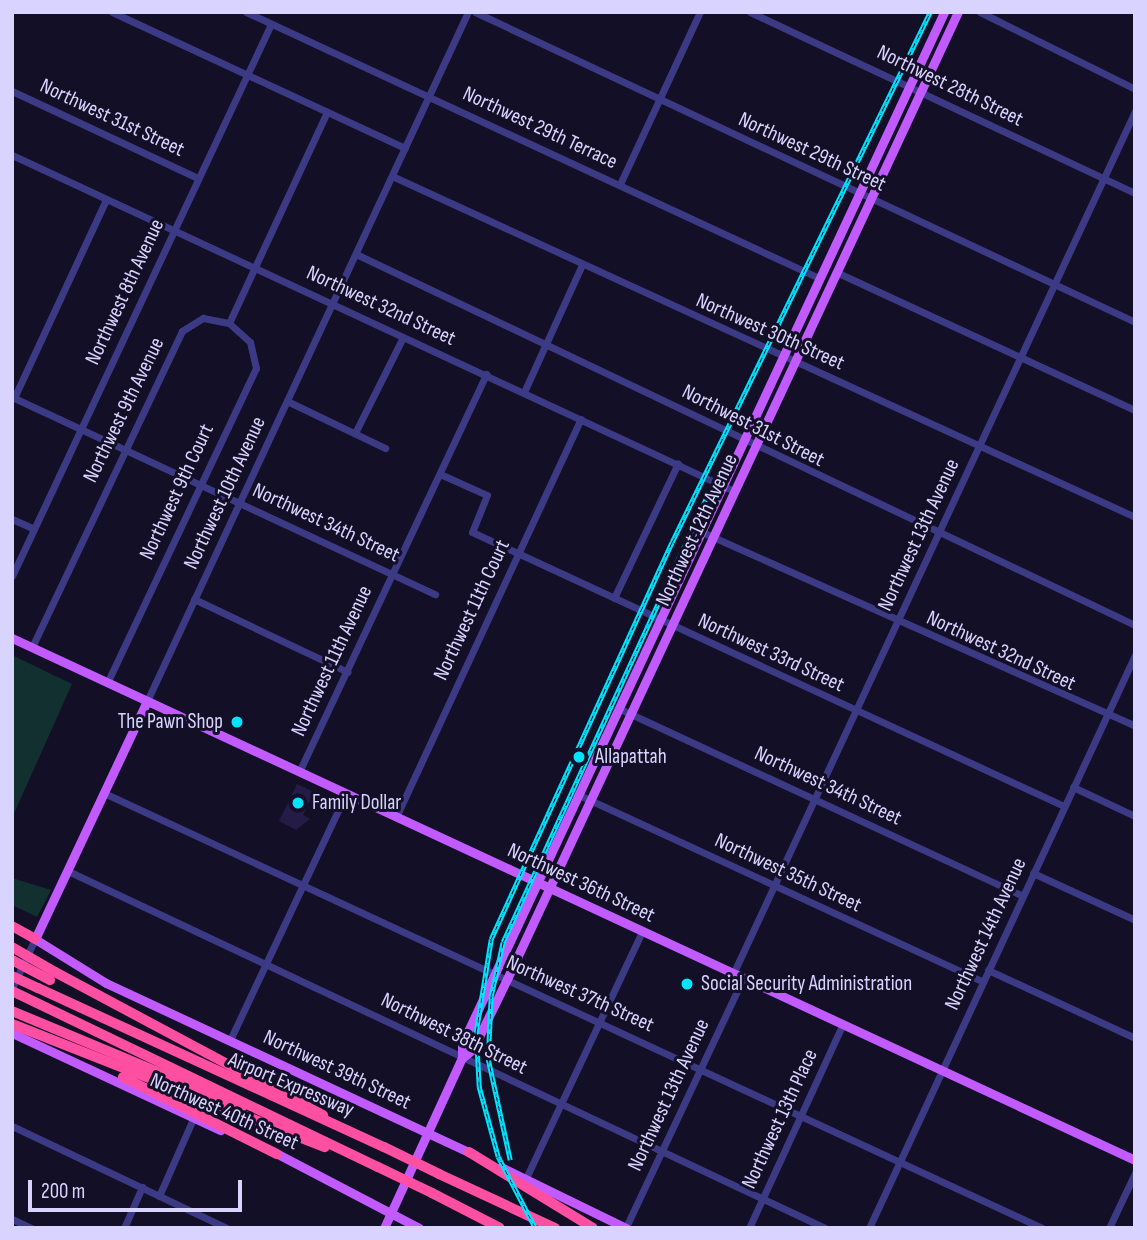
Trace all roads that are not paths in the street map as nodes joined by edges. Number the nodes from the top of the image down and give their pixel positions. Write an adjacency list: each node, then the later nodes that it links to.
1 (112, 12): 11 (street)
2 (246, 12): 10 (street, Northwest 29th Terrace)
3 (468, 12): 16 (street, Northwest 10th Avenue)
4 (475, 12): 17 (street, Northwest 29th Street)
5 (700, 12): 17 (street)
6 (750, 12): 12 (street, Northwest 28th Street)
7 (944, 12): 12 (main road, Northwest 12th Avenue)
8 (958, 12): 15 (main road, Northwest 12th Avenue)
9 (980, 12): 13 (street)
10 (271, 24): 11 (street, Northwest 8th Avenue); 16 (street, Northwest 29th Terrace)
11 (247, 75): 19 (street); 23 (street, Northwest 8th Avenue)
12 (909, 85): 15 (street, Northwest 28th Street); 26 (main road, Northwest 12th Avenue)
13 (1135, 89)
14 (12, 91): 23 (street, Northwest 31st Street)
15 (921, 91): 24 (street, Northwest 28th Street); 28 (main road, Northwest 12th Avenue)
16 (429, 97): 20 (street, Northwest 10th Avenue); 25 (street, Northwest 29th Terrace)
17 (659, 99): 25 (street); 26 (street, Northwest 29th Street)
18 (1135, 111): 24 (street, Northwest 13th Avenue)
19 (327, 112): 20 (street); 34 (street)
20 (405, 148): 22 (street, Northwest 10th Avenue)
21 (12, 155): 29 (street, Northwest 32nd Street)
22 (392, 176): 32 (street, Northwest 10th Avenue); 33 (street, Northwest 30th Street)
23 (198, 178): 31 (street, Northwest 8th Avenue)
24 (1104, 179): 27 (street, Northwest 28th Street); 37 (street, Northwest 13th Avenue)
25 (620, 184): 36 (street, Northwest 29th Terrace)
26 (859, 193): 28 (street, Northwest 29th Street); 30 (main road, Northwest 12th Avenue)
27 (1135, 193)
28 (870, 199): 35 (main road, Northwest 12th Avenue); 37 (street, Northwest 29th Street)
29 (106, 200): 31 (street, Northwest 32nd Street); 49 (street)
30 (842, 229): 35 (main road); 36 (main road, Northwest 12th Avenue)
31 (173, 230): 34 (street, Northwest 32nd Street); 53 (street, Northwest 8th Avenue)
32 (356, 254): 38 (street, Northwest 10th Avenue); 43 (street, Northwest 31st Street)
33 (582, 265): 43 (street); 45 (street, Northwest 30th Street)
34 (253, 267): 38 (street, Northwest 32nd Street); 40 (street)
35 (836, 272): 41 (main road, Northwest 12th Avenue); 44 (street)
36 (819, 278): 41 (main road); 45 (main road, Northwest 12th Avenue)
37 (1055, 284): 39 (street, Northwest 29th Street); 44 (street, Northwest 13th Avenue)
38 (334, 303): 42 (street, Northwest 32nd Street); 50 (street, Northwest 10th Avenue)
39 (1135, 322)
40 (229, 323): 57 (street, Northwest 9th Avenue); 62 (street, Northwest 9th Court)
41 (811, 326): 46 (main road, Northwest 12th Avenue)
42 (403, 337): 47 (street, Northwest 32nd Street); 54 (street)
43 (546, 345): 48 (street); 55 (street, Northwest 31st Street)
44 (1021, 357): 51 (street); 56 (street, Northwest 13th Avenue)
45 (783, 358): 46 (street, Northwest 30th Street); 55 (main road, Northwest 12th Avenue)
46 (794, 362): 56 (street, Northwest 30th Street); 58 (main road, Northwest 12th Avenue)
47 (486, 374): 48 (street, Northwest 32nd Street); 61 (street, Northwest 11th Avenue)
48 (524, 392): 52 (street, Northwest 32nd Street)
49 (13, 397): 53 (street, Northwest 34th Street)
50 (288, 401): 54 (street); 65 (street, Northwest 10th Avenue)
51 (1135, 410)
52 (580, 419): 60 (street, Northwest 32nd Street); 72 (street, Northwest 11th Court)
53 (82, 428): 57 (street, Northwest 34th Street); 68 (street, Northwest 8th Avenue)
54 (355, 433): 59 (street)
55 (744, 440): 58 (street, Northwest 31st Street); 63 (main road, Northwest 12th Avenue)
56 (980, 446): 66 (street, Northwest 30th Street); 70 (street, Northwest 13th Avenue)
57 (124, 447): 62 (street, Northwest 34th Street); 83 (street, Northwest 9th Avenue)
58 (755, 447): 64 (main road, Northwest 12th Avenue); 70 (street, Northwest 31st Street)
59 (385, 448)
60 (678, 463): 63 (street, Northwest 32nd Street); 76 (street)
61 (440, 474): 72 (street, Northwest 33rd Street); 73 (street, Northwest 11th Avenue)
62 (200, 483): 65 (street, Northwest 34th Street); 86 (street, Northwest 9th Court)
63 (723, 486): 64 (street, Northwest 32nd Street); 69 (main road, Northwest 12th Avenue)
64 (734, 491): 71 (main road, Northwest 12th Avenue)
65 (240, 503): 73 (street, Northwest 34th Street); 77 (street, Northwest 10th Avenue)
66 (1135, 517)
67 (12, 519): 68 (street)
68 (34, 529): 74 (street, Northwest 8th Avenue)
69 (702, 532): 71 (street, Northwest 32nd Street); 78 (main road, Northwest 12th Avenue)
70 (938, 536): 79 (street, Northwest 13th Avenue); 80 (street, Northwest 31st Street)
71 (713, 537): 79 (street, Northwest 32nd Street); 81 (main road, Northwest 12th Avenue)
72 (517, 554): 76 (street, Northwest 33rd Street); 102 (street, Northwest 11th Court)
73 (393, 573): 75 (street, Northwest 34th Street); 85 (street, Northwest 11th Avenue)
74 (12, 576)
75 (435, 594)
76 (614, 598): 78 (street, Northwest 33rd Street)
77 (194, 599): 85 (street); 87 (street, Northwest 10th Avenue)
78 (659, 620): 81 (street, Northwest 33rd Street); 88 (main road, Northwest 12th Avenue)
79 (897, 622): 89 (street, Northwest 13th Avenue); 91 (street, Northwest 32nd Street)
80 (1135, 625)
81 (672, 626): 89 (street, Northwest 33rd Street); 90 (main road, Northwest 12th Avenue)
82 (12, 638): 83 (main road, Northwest 36th Street)
83 (32, 647): 86 (main road, Northwest 36th Street)
84 (1135, 655): 91 (street, Northwest 14th Avenue)
85 (348, 672): 93 (street, Northwest 11th Avenue)
86 (108, 681): 87 (main road, Northwest 36th Street)
87 (147, 701): 93 (main road, Northwest 36th Street); 95 (main road, Northwest 10th Avenue)
88 (620, 709): 90 (street, Northwest 34th Street); 97 (main road, Northwest 12th Avenue)
89 (856, 711): 98 (street, Northwest 13th Avenue); 100 (street, Northwest 33rd Street)
90 (631, 714): 98 (street, Northwest 34th Street); 99 (main road, Northwest 12th Avenue)
91 (1105, 717): 92 (street, Northwest 32nd Street); 94 (street, Northwest 14th Avenue)
92 (1135, 726)
93 (299, 772): 96 (main road, Northwest 36th Street)
94 (1073, 787): 100 (street, Northwest 14th Avenue); 101 (street)
95 (104, 793): 103 (main road, Northwest 10th Avenue); 106 (street, Northwest 37th Street)
96 (346, 794): 102 (main road, Northwest 36th Street); 106 (street)
97 (579, 795): 99 (street, Northwest 35th Street); 105 (main road, Northwest 12th Avenue)
98 (815, 799): 107 (street, Northwest 13th Avenue); 109 (street, Northwest 34th Street)
99 (592, 801): 107 (street, Northwest 35th Street); 108 (main road, Northwest 12th Avenue)
100 (1064, 806): 104 (street, Northwest 14th Avenue)
101 (1135, 816)
102 (396, 817): 105 (main road, Northwest 36th Street)
103 (68, 871): 113 (main road, Northwest 10th Avenue); 116 (street, Northwest 38th Street)
104 (1033, 873): 109 (street, Northwest 14th Avenue); 110 (street)
105 (537, 882): 108 (main road, Northwest 36th Street); 119 (main road, Northwest 12th Avenue)
106 (303, 885): 116 (street); 119 (street, Northwest 37th Street)
107 (774, 886): 118 (street, Northwest 13th Avenue); 124 (street, Northwest 35th Street)
108 (549, 888): 112 (main road, Northwest 36th Street); 123 (main road, Northwest 12th Avenue)
109 (1022, 896): 117 (street, Northwest 14th Avenue)
110 (1135, 920)
111 (12, 926): 113 (highway)
112 (642, 932): 118 (main road, Northwest 36th Street); 127 (street)
113 (35, 939): 125 (street, Northwest 10th Avenue); 132 (main road, Northwest 39th Street)
114 (12, 947): 121 (highway, bridge)
115 (12, 960): 121 (highway, bridge)
116 (266, 963): 132 (street); 133 (street, Northwest 38th Street)
117 (988, 970): 124 (street, Northwest 14th Avenue); 130 (street)
118 (733, 974): 122 (main road, Northwest 36th Street)
119 (495, 975): 123 (street, Northwest 37th Street); 133 (main road, Northwest 12th Avenue)
120 (12, 976): 142 (highway, Airport Expressway, bridge)
121 (52, 976): 142 (highway)
122 (743, 978): 128 (main road, Northwest 36th Street); 134 (street, Northwest 13th Avenue)
123 (507, 979): 127 (street, Northwest 37th Street); 133 (main road, Northwest 12th Avenue)
124 (983, 982): 135 (street, Northwest 14th Avenue)
125 (12, 990): 139 (highway, Airport Expressway)
126 (12, 1011): 139 (highway)
127 (600, 1021): 134 (street, Northwest 37th Street); 136 (street)
128 (843, 1024): 135 (main road, Northwest 36th Street); 137 (street, Northwest 13th Place)
129 (15, 1028): 131 (highway); 138 (main road, Northwest 40th Street)
130 (1135, 1038)
131 (49, 1040): 143 (highway); 146 (highway)
132 (230, 1040): 141 (main road, Northwest 39th Street)
133 (462, 1058): 136 (street, Northwest 38th Street); 141 (main road, Northwest 12th Avenue)
134 (701, 1068): 137 (street, Northwest 37th Street); 144 (street, Northwest 13th Avenue)
135 (941, 1070): 147 (main road, Northwest 36th Street); 148 (street, Northwest 14th Avenue)
136 (562, 1106): 144 (street, Northwest 38th Street); 150 (street)
137 (801, 1115): 148 (street, Northwest 37th Street); 153 (street, Northwest 13th Place)
138 (193, 1119): 146 (main road, Northwest 40th Street); 152 (street)
139 (276, 1121): 143 (highway, Airport Expressway)
140 (12, 1126): 151 (street)
141 (428, 1132): 145 (main road, Northwest 39th Street); 154 (main road, Northwest 12th Avenue)
142 (356, 1134): 162 (highway, Airport Expressway, bridge)
143 (340, 1149): 161 (highway, Airport Expressway, bridge)
144 (662, 1151): 153 (street, Northwest 38th Street); 164 (street, Northwest 13th Avenue)
145 (469, 1152): 150 (main road, Northwest 39th Street); 163 (highway)
146 (277, 1154): 154 (main road, Northwest 40th Street)
147 (1135, 1160)
148 (900, 1162): 167 (street, Northwest 14th Avenue); 168 (street, Northwest 37th Street)
149 (1135, 1173): 169 (street)
150 (526, 1178): 164 (main road, Northwest 39th Street)
151 (142, 1187): 152 (street); 158 (street)
152 (159, 1196): 156 (street)
153 (763, 1199): 165 (street, Northwest 13th Place); 166 (street, Northwest 38th Street)
154 (391, 1212): 159 (main road, Northwest 12th Avenue); 160 (main road, Northwest 40th Street)
155 (12, 1219): 157 (street)
156 (226, 1227)
157 (31, 1228)
158 (124, 1228)
159 (384, 1228)
160 (419, 1228)
161 (500, 1228)
162 (555, 1228)
163 (593, 1228)
164 (626, 1228)
165 (749, 1228)
166 (825, 1228)
167 (869, 1228)
168 (1041, 1228)
169 (1110, 1228)

